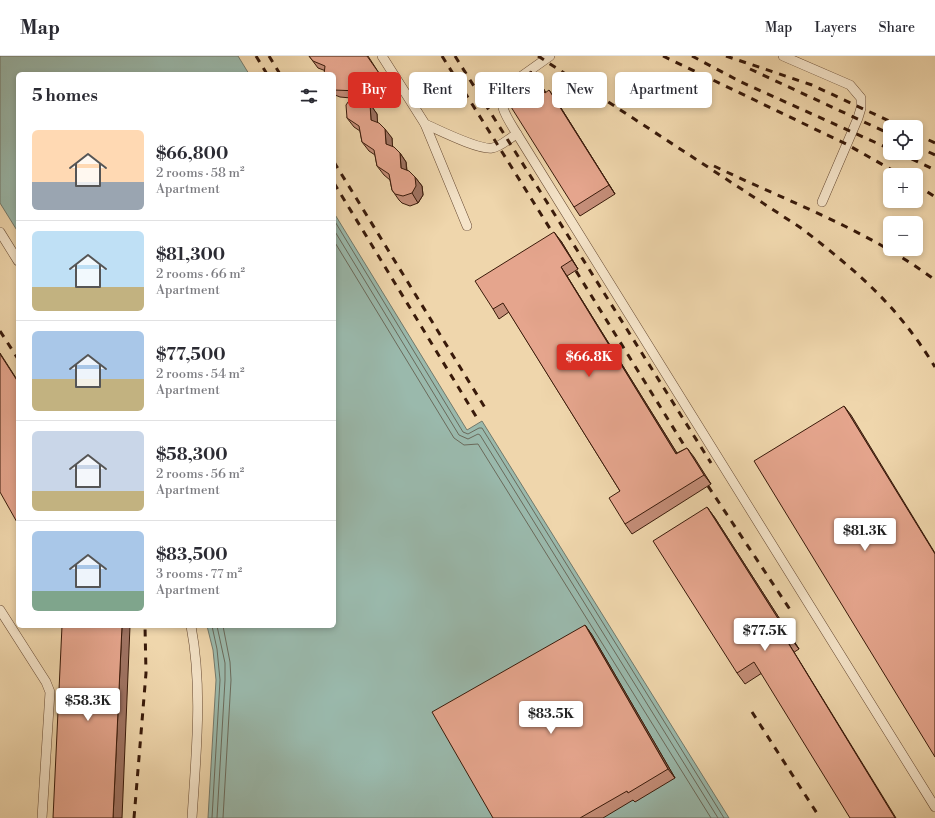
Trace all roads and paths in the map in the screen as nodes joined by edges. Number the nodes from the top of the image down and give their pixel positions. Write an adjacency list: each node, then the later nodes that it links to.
1 (382, 56): 4 (lane)
2 (550, 56): 5 (lane)
3 (784, 56): 6 (lane)
4 (424, 124): 5 (lane); 7 (lane)
5 (516, 134): 12 (lane)
6 (822, 202)
7 (467, 226)
8 (0, 232): 9 (lane)
9 (16, 258)
10 (0, 610): 13 (lane)
11 (191, 628): 14 (lane)
12 (935, 808)
13 (42, 818)
14 (192, 818)

